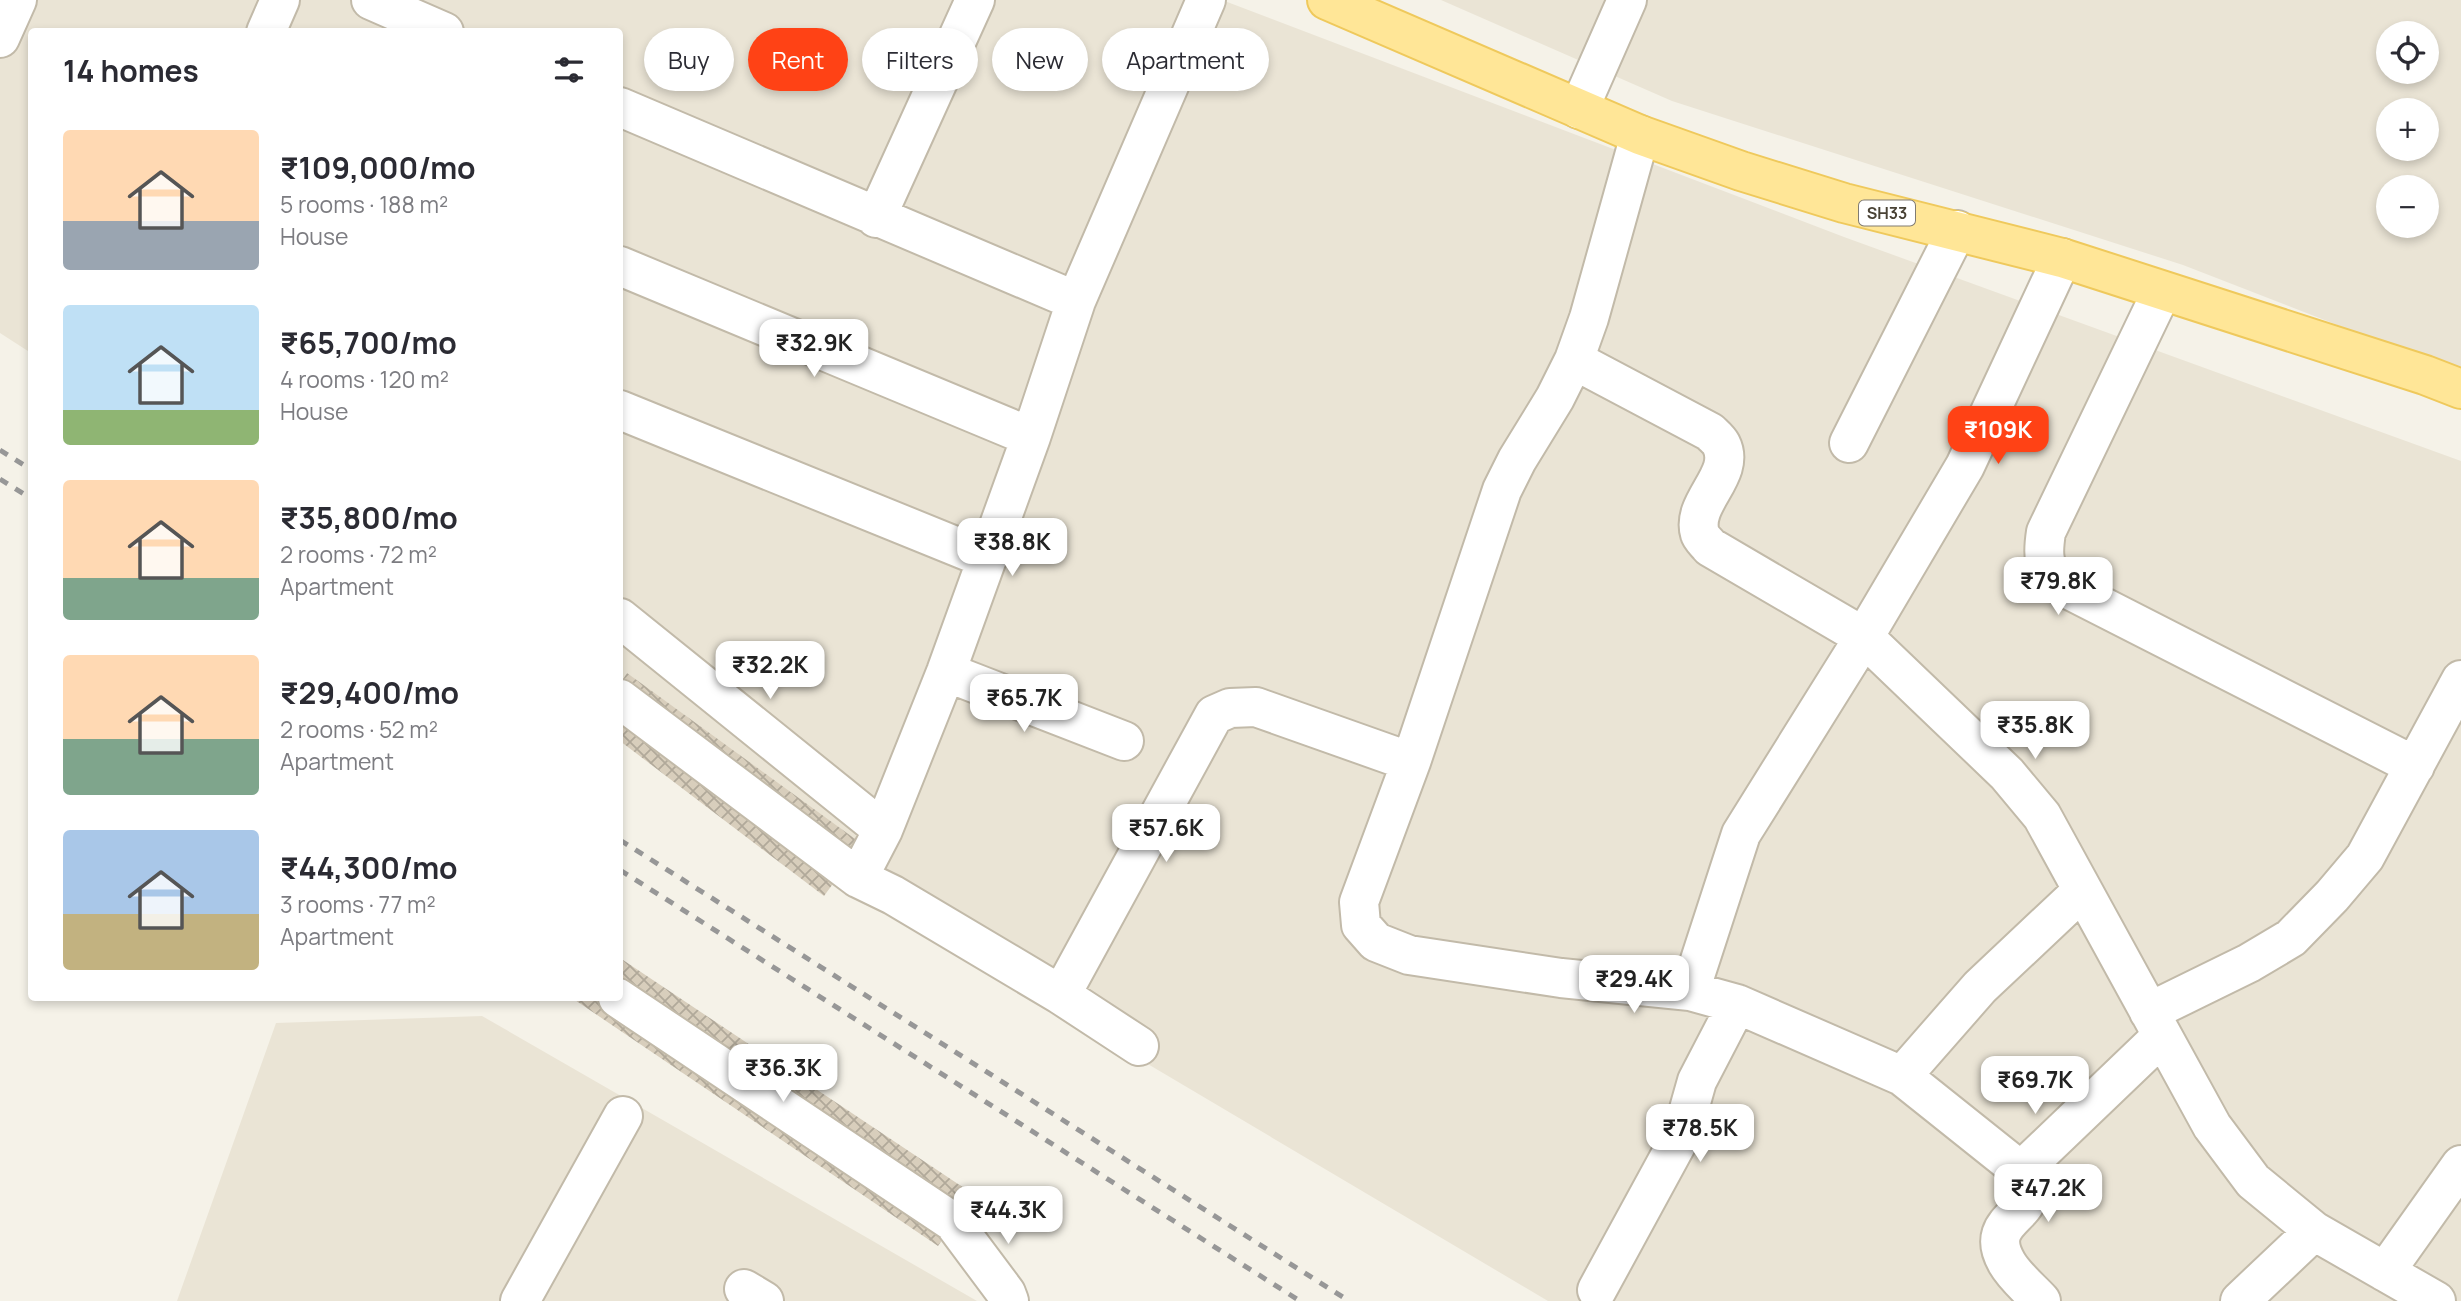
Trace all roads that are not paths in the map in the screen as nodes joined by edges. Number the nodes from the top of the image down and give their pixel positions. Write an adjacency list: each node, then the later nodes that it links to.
1 (17, 0): 10 (street)
2 (280, 0): 8 (street)
3 (371, 0): 9 (street)
4 (975, 0): 14 (street)
5 (1206, 0): 19 (street)
6 (1327, 0): 12 (main road, SH33)
7 (1627, 0): 12 (street)
8 (268, 28)
9 (435, 28)
10 (0, 38)
11 (623, 108): 14 (street)
12 (1579, 109): 13 (main road, SH33)
13 (1640, 135): 15 (main road, SH33); 20 (street)
14 (876, 218): 19 (street)
15 (1956, 230): 16 (main road, SH33); 24 (street)
16 (2062, 258): 18 (main road, SH33); 27 (street)
17 (623, 267): 23 (street)
18 (2162, 291): 21 (main road, SH33); 33 (street)
19 (1076, 300): 23 (street)
20 (1574, 360): 27 (street); 32 (street)
21 (2461, 389)
22 (623, 411): 25 (street)
23 (1031, 436): 25 (street)
24 (1849, 443)
25 (987, 559): 28 (street)
26 (623, 620): 34 (street)
27 (1864, 637): 36 (street); 37 (street)
28 (946, 672): 31 (street); 34 (street)
29 (2461, 680): 33 (street)
30 (623, 701): 35 (street)
31 (1124, 741)
32 (1411, 761): 37 (street); 38 (street)
33 (2414, 766): 41 (street)
34 (883, 830): 35 (street)
35 (858, 878): 38 (street)
36 (2082, 891): 41 (street); 43 (street)
37 (1690, 991): 40 (street)
38 (1061, 995): 42 (street)
39 (622, 1001): 52 (street)
40 (1737, 1004): 43 (street); 49 (street)
41 (2155, 1024): 46 (street); 47 (street)
42 (1139, 1046)
43 (1902, 1076): 46 (street)
44 (623, 1116): 51 (street)
45 (2461, 1165): 48 (street)
46 (2021, 1171): 53 (street)
47 (2314, 1231): 48 (street); 54 (street)
48 (2385, 1272): 50 (street)
49 (1597, 1290)
50 (2424, 1298)
51 (520, 1301)
52 (1009, 1301)
53 (2040, 1301)
54 (2240, 1301)

